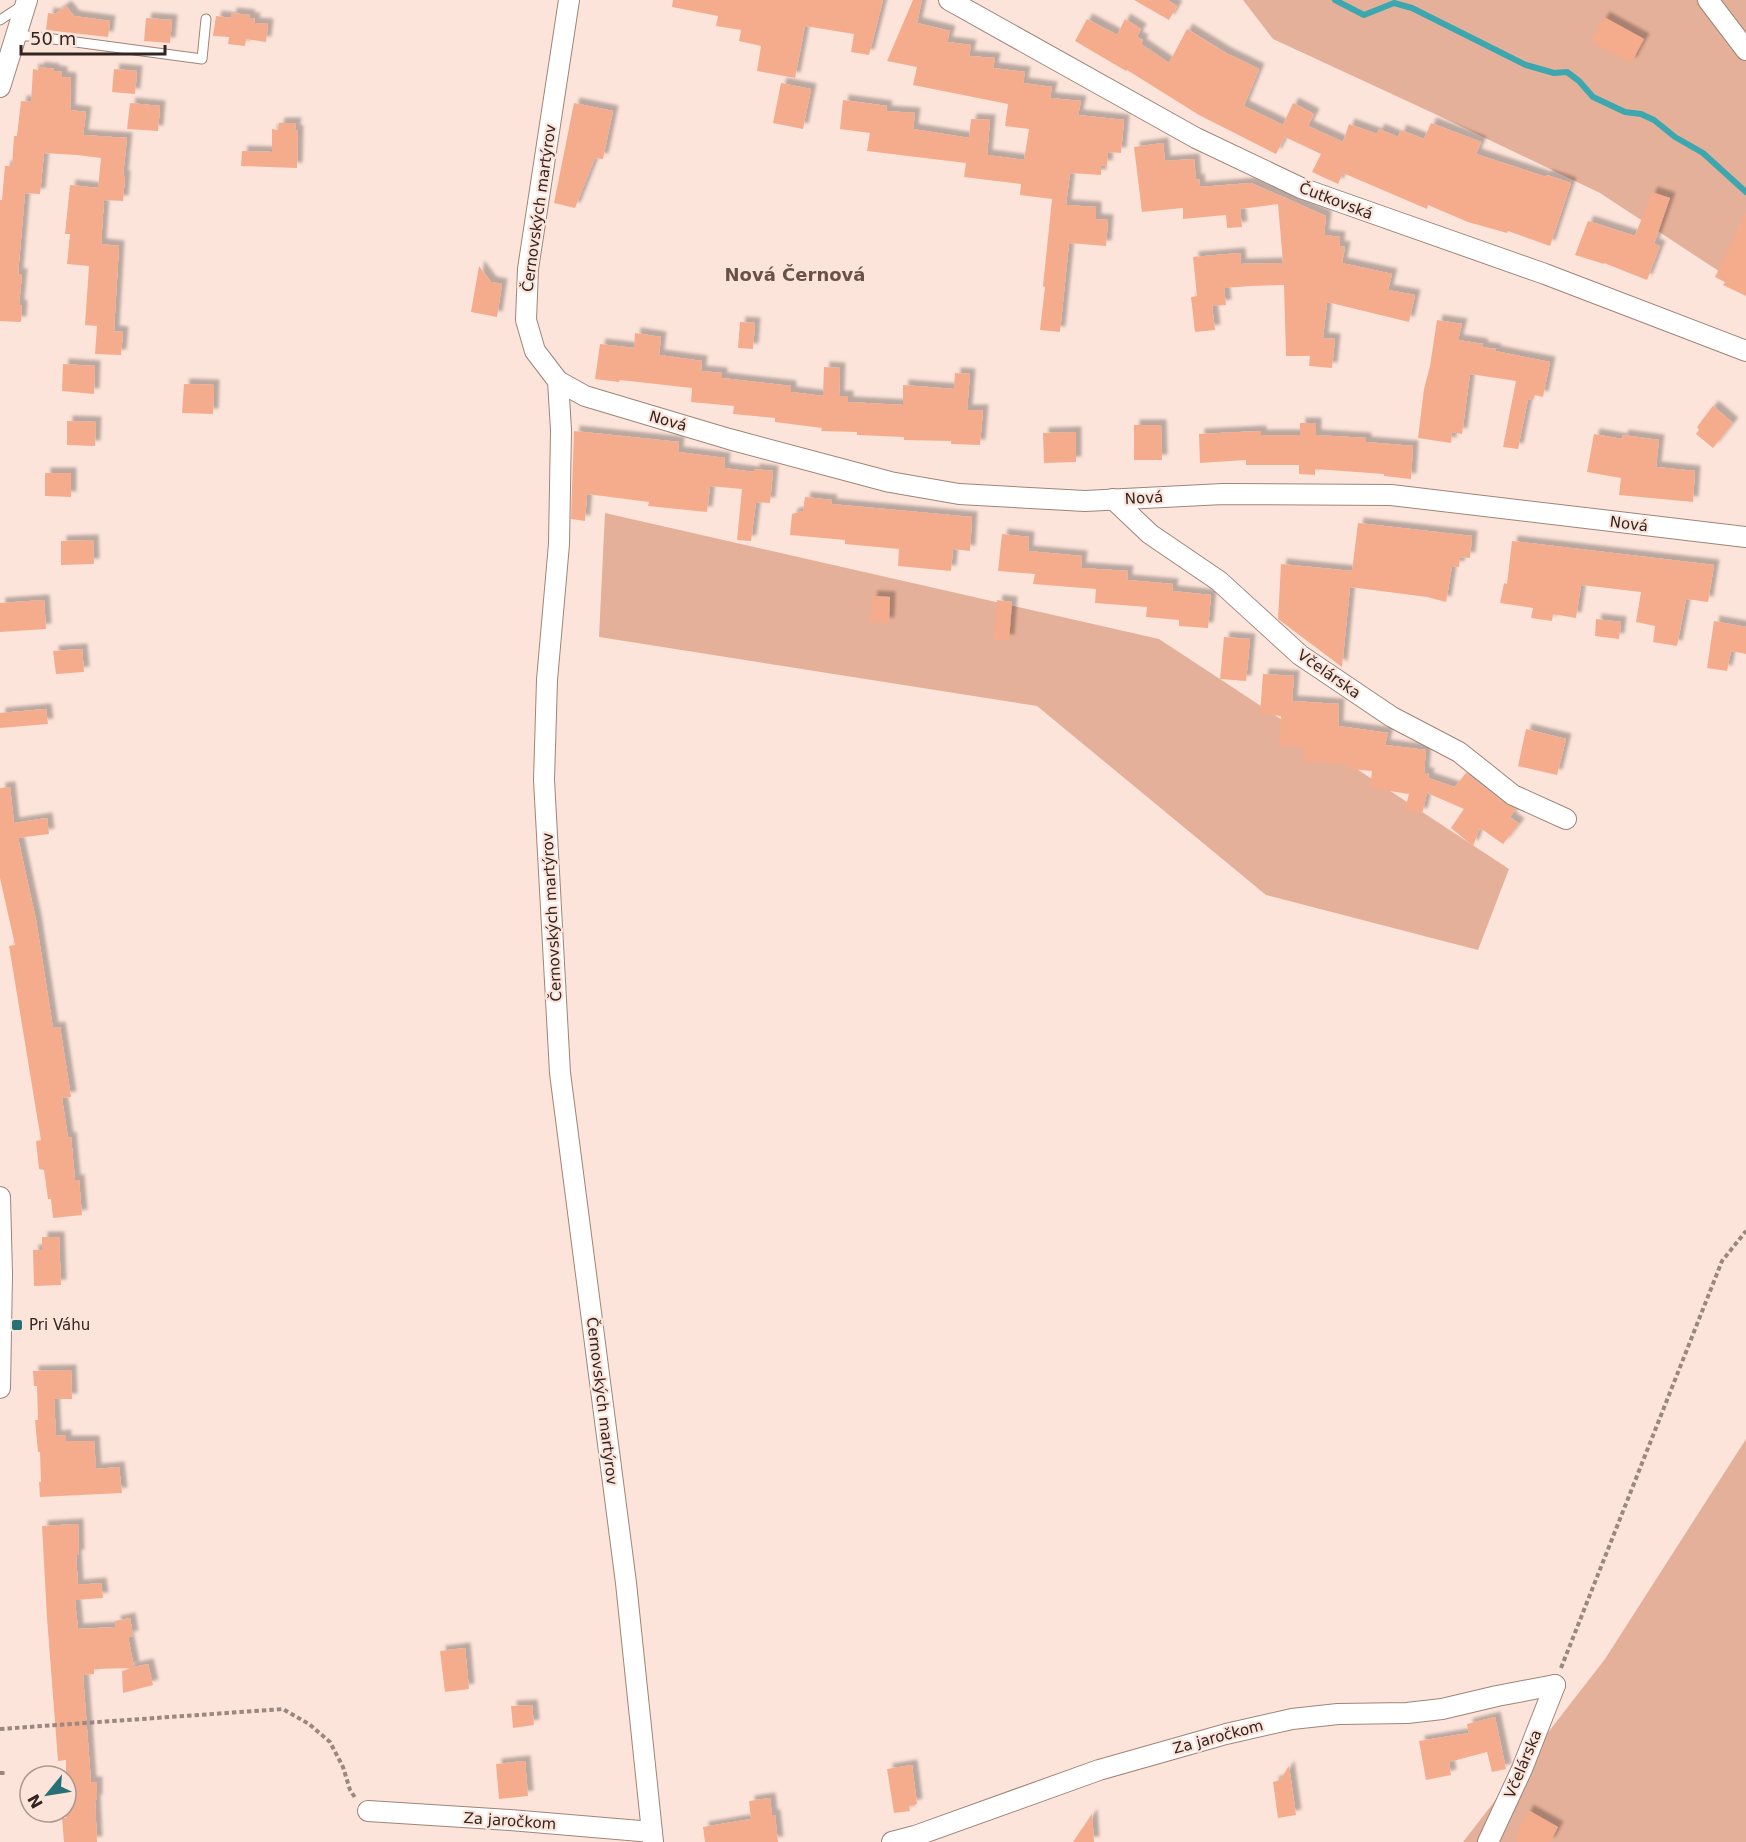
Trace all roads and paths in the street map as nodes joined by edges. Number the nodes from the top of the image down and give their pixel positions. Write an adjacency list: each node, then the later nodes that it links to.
1 (568, 0): 11 (street, Černovských martýrov)
2 (949, 0): 10 (street, Čutkovská)
3 (1708, 0): 8 (street)
4 (23, 1): 6 (lane); 7 (street)
5 (206, 19): 7 (lane)
6 (0, 20)
7 (16, 36): 9 (street)
8 (1746, 50)
9 (0, 87)
10 (1746, 351)
11 (558, 381): 12 (street, Nová); 23 (street, Černovských martýrov)
12 (1113, 499): 13 (street, Nová); 14 (street, Včelárska)
13 (1746, 537)
14 (1566, 819)
15 (0, 1197): 17 (street)
16 (1746, 1231): 18 (path)
17 (0, 1388)
18 (1555, 1685): 24 (street, Za jaročkom); 25 (street, Včelárska)
19 (0, 1729): 22 (path)
20 (0, 1773): 21 (path)
21 (7, 1773)
22 (369, 1810): 23 (street, Za jaročkom)
23 (652, 1837)
24 (892, 1842)
25 (1488, 1842)

